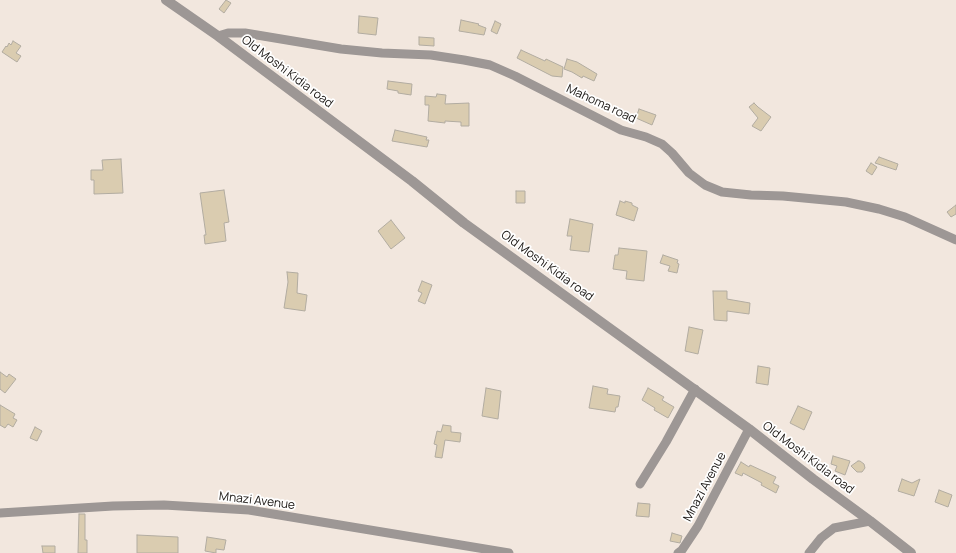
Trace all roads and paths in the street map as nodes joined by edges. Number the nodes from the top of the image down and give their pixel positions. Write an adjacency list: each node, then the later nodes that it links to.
1 (166, 0): 2 (street, Old Moshi Kidia road)
2 (218, 36): 3 (street, Mahoma road); 4 (street, Old Moshi Kidia road)
3 (956, 240)
4 (695, 389): 5 (street, Old Moshi Kidia road); 6 (street)
5 (749, 429): 8 (street, Old Moshi Kidia road); 10 (street, Mnazi Avenue)
6 (640, 484)
7 (0, 513): 9 (street, Mnazi Avenue)
8 (870, 521): 11 (street); 12 (street, Old Moshi Kidia road)
9 (509, 553)
10 (678, 553)
11 (808, 553)
12 (911, 553)

